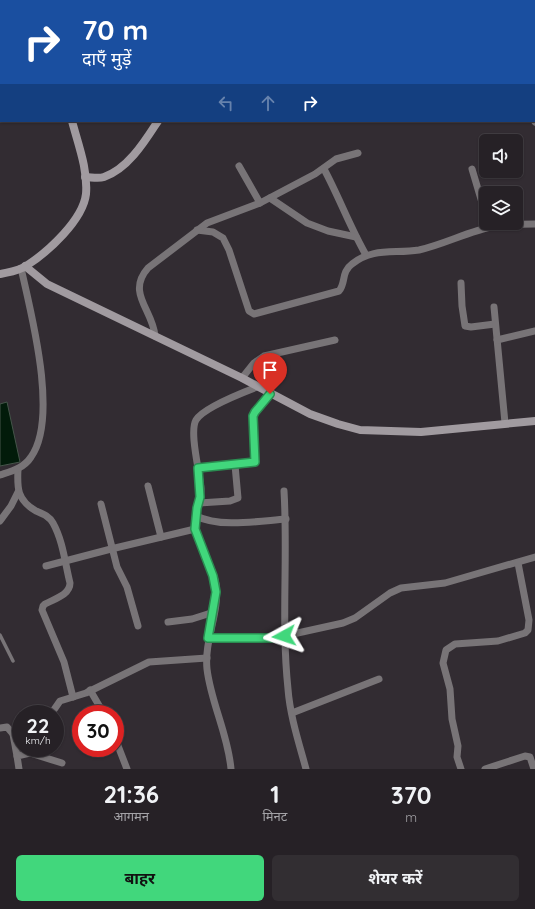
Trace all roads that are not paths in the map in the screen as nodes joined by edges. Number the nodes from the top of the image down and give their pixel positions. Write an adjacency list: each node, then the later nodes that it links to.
1 (72, 122): 7 (street)
2 (157, 122): 7 (street)
3 (358, 153): 5 (street)
4 (239, 166): 10 (street)
5 (324, 169): 9 (street); 15 (street)
6 (472, 169): 8 (street)
7 (85, 177): 17 (street)
8 (479, 192)
9 (270, 198): 10 (street); 15 (street)
10 (260, 203): 14 (street)
11 (523, 224): 12 (street)
12 (535, 224)
13 (479, 229): 16 (street)
14 (197, 230): 16 (street); 23 (street)
15 (356, 237): 16 (street)
16 (366, 255)
17 (23, 267): 18 (street); 23 (street); 32 (street)
18 (0, 274)
19 (461, 283): 21 (street)
20 (494, 307): 21 (street)
21 (496, 324): 25 (street)
22 (535, 331): 25 (street)
23 (154, 336): 26 (street)
24 (335, 340): 26 (street)
25 (497, 340): 30 (street)
26 (242, 378): 27 (street)
27 (257, 387): 28 (street); 33 (street)
28 (270, 394): 30 (street); 31 (street)
29 (535, 421): 30 (street)
30 (505, 424)
31 (235, 465): 33 (street); 38 (street)
32 (18, 468): 34 (street); 37 (street)
33 (198, 468): 38 (street)
34 (0, 475)
35 (148, 486): 44 (street)
36 (284, 491): 41 (street)
37 (18, 492): 42 (street); 47 (street)
38 (199, 503): 40 (street)
39 (102, 504): 45 (street)
40 (196, 516): 41 (street); 43 (street)
41 (286, 519): 54 (street)
42 (0, 521)
43 (195, 529): 44 (street); 50 (street)
44 (161, 537): 45 (street)
45 (111, 549): 47 (street); 52 (street)
46 (535, 557): 48 (street)
47 (65, 561): 49 (street); 60 (street)
48 (518, 563): 54 (street); 74 (street)
49 (46, 566)
50 (214, 612): 51 (street); 55 (street)
51 (168, 622)
52 (138, 626)
53 (0, 635): 57 (lane)
54 (284, 636): 55 (street); 63 (street)
55 (208, 638): 56 (street)
56 (207, 658): 59 (street); 72 (street)
57 (13, 661)
58 (380, 679): 63 (street)
59 (90, 690): 60 (street); 62 (street)
60 (73, 697): 61 (street)
61 (58, 705)
62 (99, 705)
63 (292, 713): 73 (street)
64 (0, 728): 65 (street)
65 (12, 733)
66 (17, 757): 70 (street)
67 (43, 757): 69 (street)
68 (122, 757): 71 (street)
69 (62, 763)
70 (19, 769)
71 (127, 769)
72 (231, 769)
73 (306, 769)
74 (462, 769)
75 (485, 769): 76 (street)
76 (534, 769)

